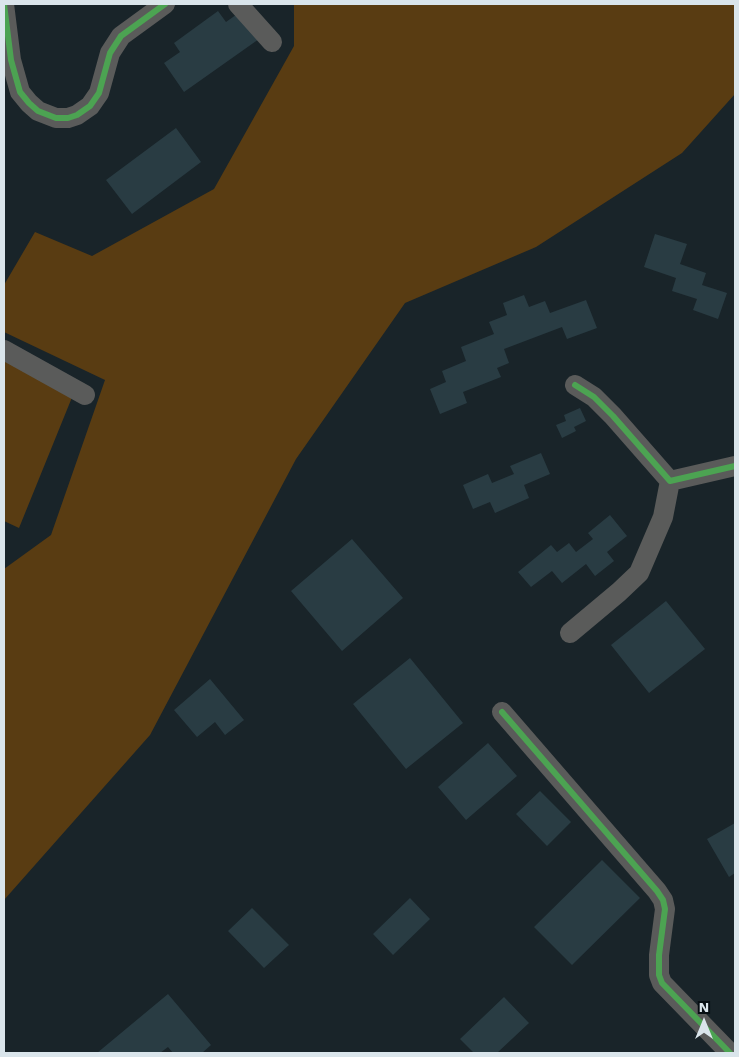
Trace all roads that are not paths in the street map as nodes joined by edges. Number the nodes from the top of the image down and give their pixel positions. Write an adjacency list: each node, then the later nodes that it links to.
1 (4, 4): 2 (street)
2 (165, 4)
3 (238, 4): 4 (street)
4 (272, 42)
5 (4, 350): 7 (street)
6 (575, 385): 9 (street)
7 (85, 395)
8 (735, 466): 9 (street)
9 (670, 481): 10 (street)
10 (570, 633)
11 (502, 712): 12 (street)
12 (730, 1053)

